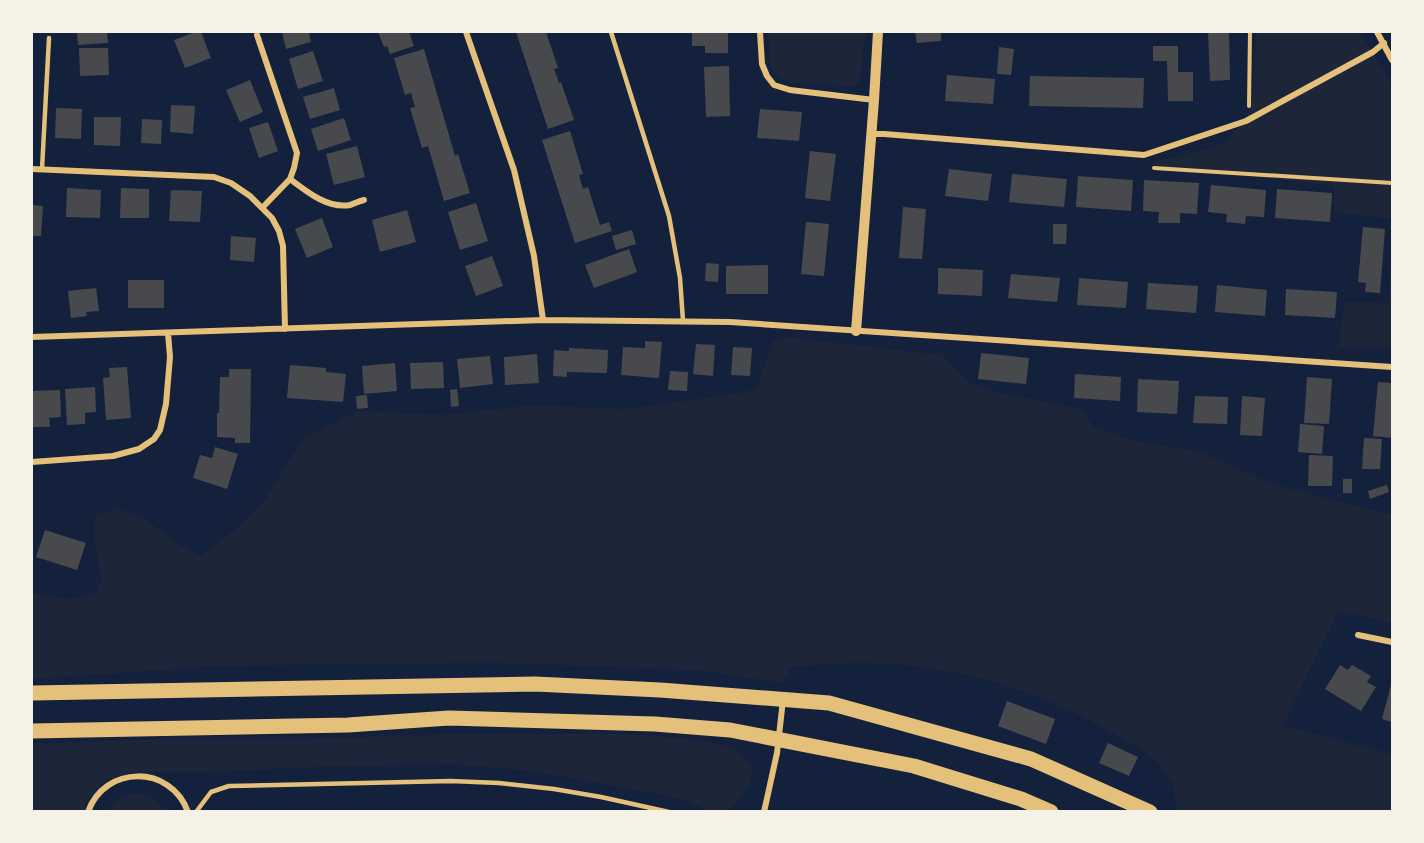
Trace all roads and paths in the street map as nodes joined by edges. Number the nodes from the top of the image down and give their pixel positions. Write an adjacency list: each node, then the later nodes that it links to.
1 (466, 32): 21 (street)
2 (611, 32): 22 (lane)
3 (760, 32): 11 (street)
4 (878, 32): 11 (street)
5 (1250, 32): 12 (path)
6 (1377, 32): 9 (street)
7 (257, 35): 17 (street)
8 (49, 38): 16 (lane)
9 (1384, 43): 10 (street); 12 (street)
10 (1392, 60)
11 (874, 100): 13 (street)
12 (1249, 120): 14 (street)
13 (871, 134): 14 (street); 24 (street)
14 (1121, 154): 18 (path)
15 (32, 169): 16 (street)
16 (42, 169): 20 (street)
17 (290, 179): 19 (street); 20 (street)
18 (1392, 183)
19 (363, 200)
20 (262, 208): 23 (street)
21 (543, 320): 22 (street); 23 (street)
22 (683, 321): 24 (street)
23 (285, 329): 25 (street)
24 (856, 331): 27 (street)
25 (168, 333): 26 (street); 28 (street)
26 (32, 337)
27 (1392, 367)
28 (32, 462)
29 (1358, 635): 30 (street)
30 (1392, 642)
31 (32, 693): 32 (main road)
32 (783, 699): 34 (street); 41 (main road)
33 (32, 731): 34 (main road)
34 (778, 740): 39 (street); 40 (main road)
35 (88, 812): 36 (street)
36 (188, 812)
37 (196, 812): 38 (lane)
38 (669, 812)
39 (764, 812)
40 (1051, 812)
41 (1150, 812)

